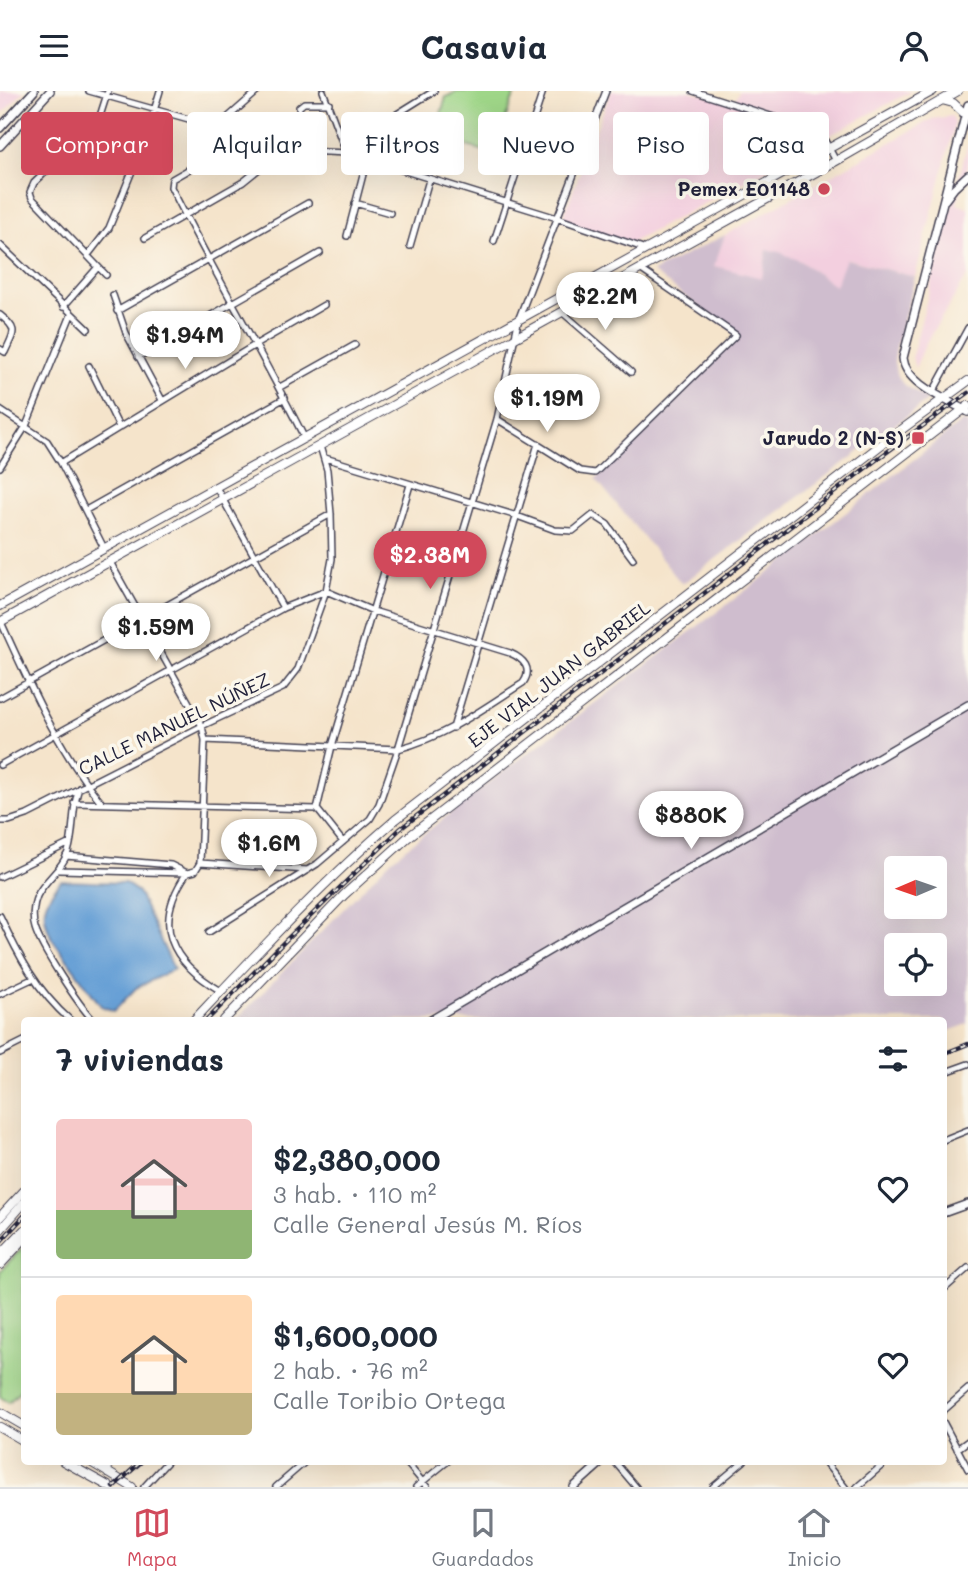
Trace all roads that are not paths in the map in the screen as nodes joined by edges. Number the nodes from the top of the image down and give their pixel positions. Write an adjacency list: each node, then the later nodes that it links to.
1 (34, 91): 24 (main road)
2 (50, 91): 26 (main road)
3 (89, 91): 13 (street)
4 (160, 91): 17 (street)
5 (258, 91): 18 (street)
6 (323, 91): 15 (street)
7 (434, 91): 20 (street)
8 (543, 91): 39 (street)
9 (606, 91): 43 (street)
10 (693, 91): 21 (street)
11 (933, 91): 27 (main road)
12 (958, 91): 14 (main road)
13 (108, 94): 17 (street); 51 (street)
14 (942, 100): 22 (main road); 29 (main road)
15 (329, 103): 19 (street); 25 (street)
16 (968, 105): 22 (main road)
17 (156, 110): 23 (street); 51 (street)
18 (234, 112)
19 (300, 112)
20 (402, 112)
21 (758, 112)
22 (966, 115): 40 (main road)
23 (187, 119)
24 (0, 128)
25 (341, 138)
26 (0, 146)
27 (829, 147)
28 (829, 150): 29 (street)
29 (836, 161): 54 (main road)
30 (187, 171): 42 (street)
31 (252, 175): 42 (street)
32 (363, 175): 38 (street)
33 (414, 175): 36 (street)
34 (779, 175): 49 (main road)
35 (968, 175): 40 (main road)
36 (429, 180): 39 (street); 48 (street)
37 (308, 203): 52 (street)
38 (355, 203): 41 (street); 44 (street)
39 (505, 203): 43 (street); 46 (street)
40 (942, 204): 76 (main road)
41 (390, 213)
42 (185, 215): 45 (street); 52 (street)
43 (557, 218): 49 (street); 64 (street)
44 (347, 236)
45 (145, 238)
46 (494, 241)
47 (0, 245): 59 (street)
48 (410, 246)
49 (646, 249): 64 (main road)
50 (320, 253): 57 (street)
51 (88, 255): 53 (street)
52 (209, 259): 57 (street); 60 (street)
53 (98, 267): 55 (street); 59 (street)
54 (640, 269): 61 (main road); 86 (street)
55 (106, 275)
56 (113, 295): 60 (street)
57 (233, 302): 68 (street); 71 (street)
58 (324, 305): 68 (street)
59 (63, 307): 63 (street)
60 (117, 310): 71 (street)
61 (562, 312): 67 (main road); 73 (street)
62 (0, 315): 70 (street)
63 (71, 315): 66 (street); 83 (street)
64 (519, 318): 67 (street); 85 (main road)
65 (968, 328): 76 (street)
66 (88, 329)
67 (513, 339): 82 (street); 87 (main road)
68 (255, 345): 75 (street); 79 (street)
69 (355, 345): 75 (street)
70 (2, 351)
71 (138, 357): 79 (street)
72 (89, 366): 84 (street)
73 (631, 372)
74 (968, 381): 78 (main road, EJE VIAL JUAN GABRIEL)
75 (280, 387): 77 (street)
76 (933, 392): 78 (main road)
77 (285, 398): 85 (street); 95 (street)
78 (943, 398): 80 (main road); 141 (main road, EJE VIAL JUAN GABRIEL)
79 (162, 400): 84 (street)
80 (966, 409): 146 (main road, EJE VIAL JUAN GABRIEL)
81 (0, 410): 83 (street)
82 (497, 419): 86 (street); 94 (street)
83 (26, 426): 89 (street); 90 (street)
84 (119, 427): 89 (street)
85 (304, 437): 92 (main road)
86 (538, 444): 97 (street)
87 (320, 446): 88 (street, CALLE MANUEL NÚÑEZ); 93 (main road)
88 (326, 458): 91 (street); 96 (street, CALLE MANUEL NÚÑEZ)
89 (61, 463): 95 (street)
90 (0, 467)
91 (410, 485): 94 (street); 105 (street)
92 (216, 487): 93 (street); 98 (main road)
93 (223, 500): 99 (street); 101 (main road)
94 (471, 502): 97 (street); 108 (street)
95 (86, 510): 98 (street)
96 (331, 514): 99 (street); 102 (street, CALLE MANUEL NÚÑEZ)
97 (517, 516): 100 (street); 109 (street)
98 (104, 548): 103 (main road)
99 (256, 557): 104 (street); 106 (street)
100 (633, 559)
101 (110, 562): 106 (street); 107 (main road)
102 (326, 591): 104 (street); 105 (street); 114 (street, CALLE MANUEL NÚÑEZ)
103 (0, 606)
104 (283, 608): 110 (street)
105 (373, 611): 108 (street); 118 (street)
106 (143, 619): 110 (street); 111 (street)
107 (0, 621): 111 (street)
108 (432, 629): 109 (street); 119 (street)
109 (478, 642): 115 (street); 115 (street)
110 (170, 669): 114 (street); 116 (street)
111 (29, 683): 112 (street); 116 (street)
112 (0, 698)
113 (968, 705): 147 (main road)
114 (202, 726): 117 (street); 121 (street, CALLE MANUEL NÚÑEZ)
115 (453, 728): 119 (street)
116 (57, 733): 120 (street); 121 (street)
117 (205, 740): 118 (street); 125 (street)
118 (332, 746): 119 (street); 126 (street)
119 (398, 749): 128 (street)
120 (0, 765)
121 (86, 784): 122 (street, CALLE MANUEL NÚÑEZ); 123 (street)
122 (79, 788): 124 (street); 127 (street, CALLE MANUEL NÚÑEZ)
123 (101, 802): 124 (street); 125 (street)
124 (74, 803): 129 (street)
125 (202, 806): 126 (street); 131 (street)
126 (317, 809): 128 (street)
127 (0, 821)
128 (343, 842): 133 (street)
129 (70, 843): 130 (street); 135 (street)
130 (66, 856): 132 (street); 134 (street)
131 (200, 863): 133 (street); 134 (street)
132 (59, 870): 134 (street); 144 (street)
133 (309, 870): 138 (street)
134 (187, 873): 141 (street)
135 (0, 877)
136 (0, 916): 137 (street)
137 (7, 931): 139 (street); 140 (street)
138 (209, 932)
139 (0, 935)
140 (32, 979): 142 (street); 143 (street)
141 (221, 991): 145 (main road, EJE VIAL JUAN GABRIEL)
142 (0, 994)
143 (64, 1017)
144 (91, 1017)
145 (197, 1017)
146 (227, 1017)
147 (436, 1017)
148 (21, 1042): 149 (street)
149 (0, 1053)
150 (968, 1064): 151 (street)
151 (947, 1072)
152 (968, 1131): 153 (street)
153 (947, 1139)
154 (21, 1194): 158 (main road)
155 (968, 1204): 157 (main road)
156 (21, 1206): 159 (main road)
157 (947, 1212)
158 (0, 1217)
159 (0, 1230)
160 (21, 1233): 162 (main road)
161 (21, 1242): 163 (main road)
162 (0, 1255)
163 (0, 1265)
164 (968, 1268): 165 (street)
165 (947, 1286)
166 (968, 1389): 167 (street)
167 (947, 1407)
168 (0, 1412): 169 (main road)
169 (21, 1425)
170 (0, 1427): 172 (main road)
171 (947, 1430): 174 (street)
172 (20, 1438)
173 (968, 1441): 174 (street)
174 (957, 1449): 187 (street)
175 (71, 1465): 190 (main road)
176 (95, 1465): 188 (main road)
177 (107, 1465): 188 (main road)
178 (164, 1465): 192 (street)
179 (301, 1465): 193 (street)
180 (408, 1465): 189 (street)
181 (444, 1465): 189 (street)
182 (599, 1465): 195 (main road)
183 (617, 1465): 196 (street)
184 (739, 1465): 197 (street)
185 (827, 1465): 198 (street)
186 (882, 1465): 199 (street)
187 (968, 1469)
188 (108, 1473): 191 (main road)
189 (425, 1484): 194 (street)
190 (110, 1487)
191 (132, 1487)
192 (144, 1487)
193 (276, 1487)
194 (416, 1487)
195 (574, 1487)
196 (636, 1487)
197 (713, 1487)
198 (845, 1487)
199 (857, 1487)

